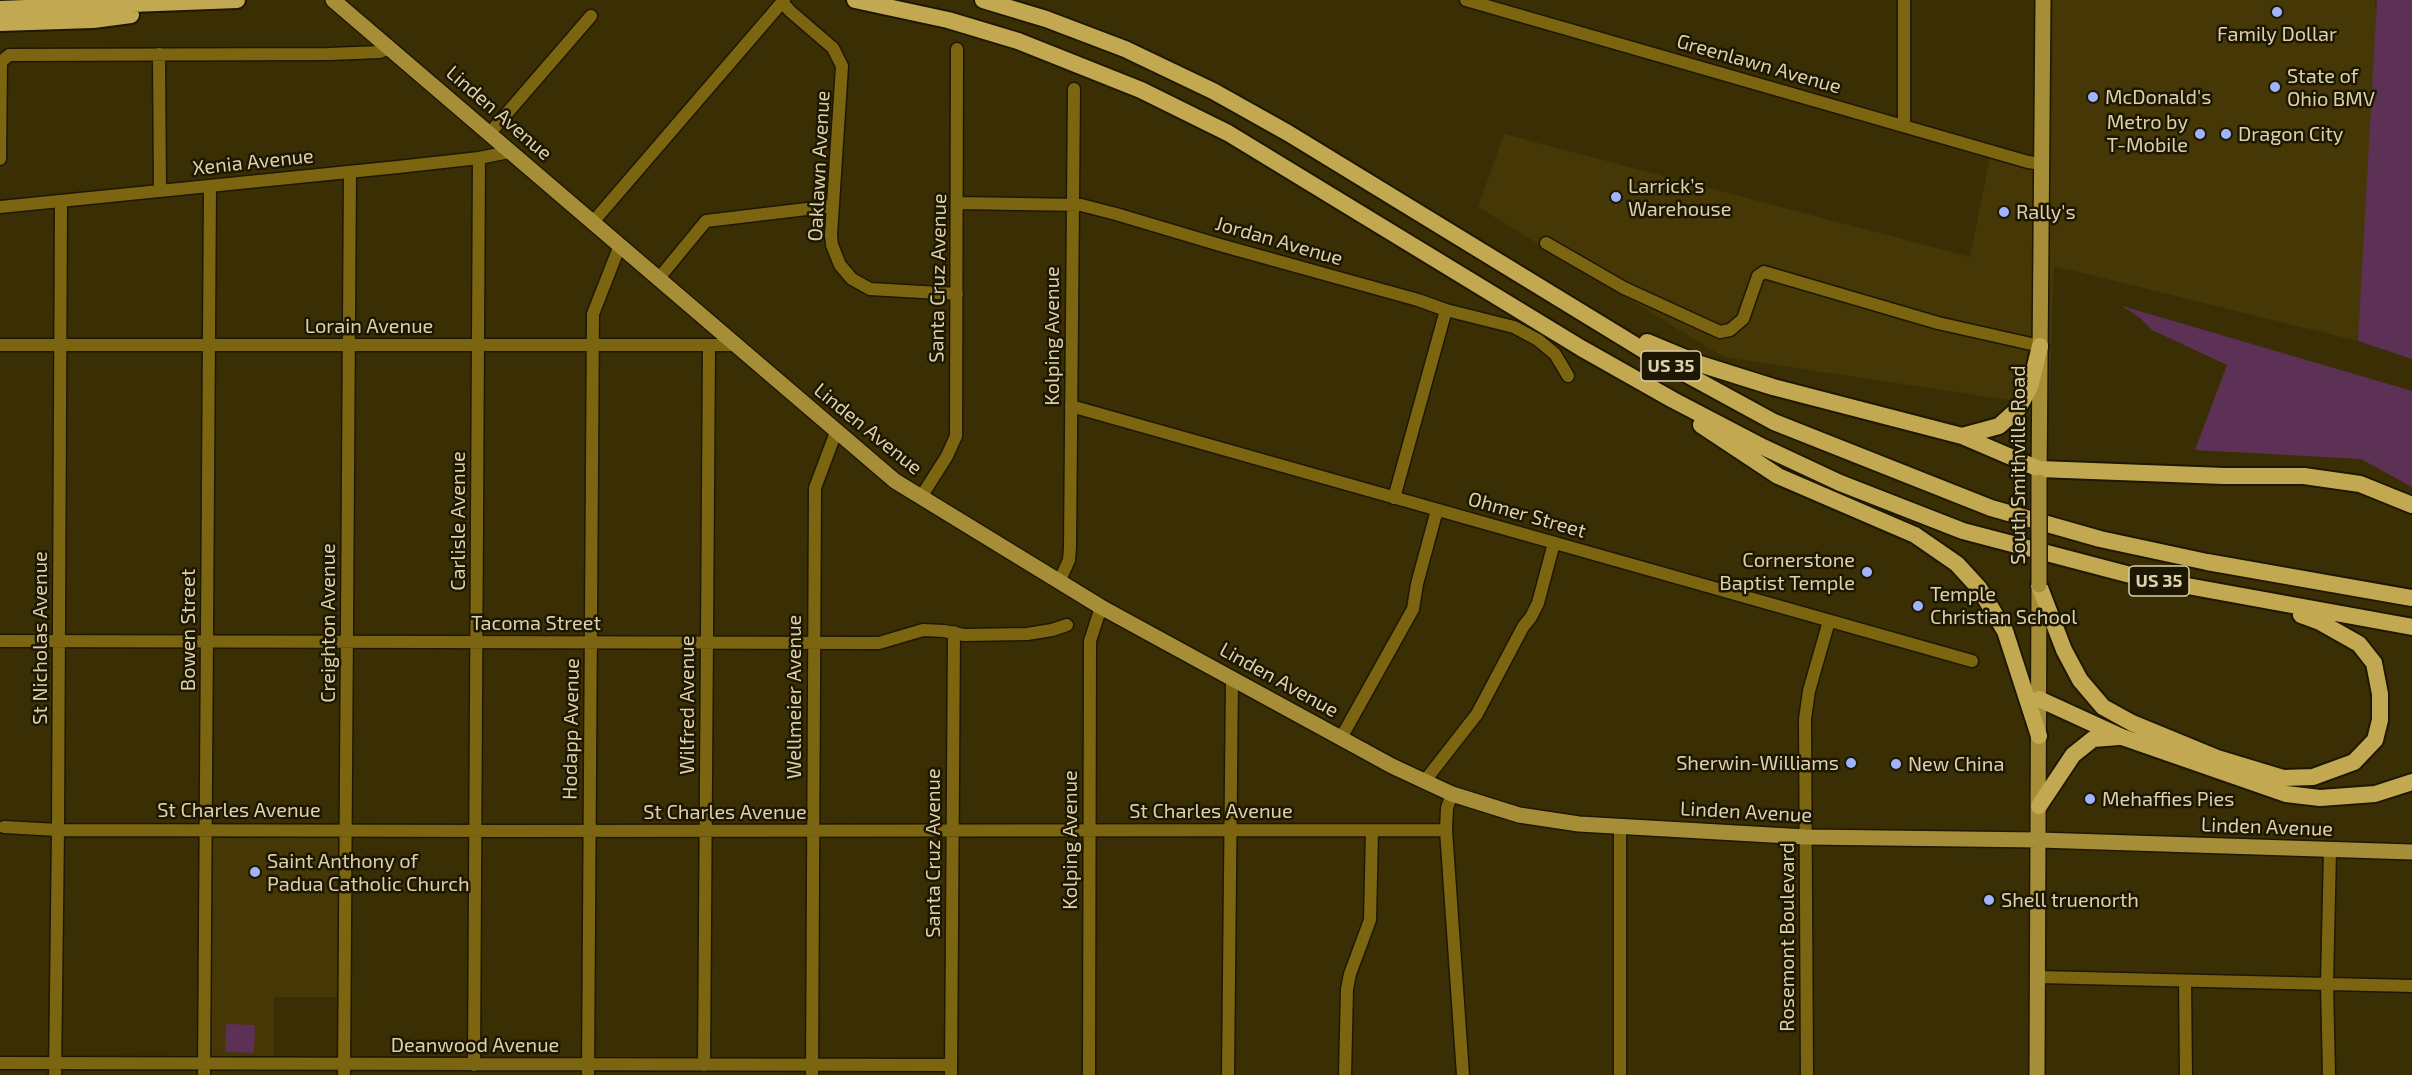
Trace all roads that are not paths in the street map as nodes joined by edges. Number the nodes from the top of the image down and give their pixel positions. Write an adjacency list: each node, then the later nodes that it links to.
1 (236, 0): 11 (highway); 13 (highway)
2 (333, 0): 14 (main road, Linden Avenue)
3 (855, 0): 48 (highway, US 35)
4 (983, 0): 38 (highway, US 35)
5 (1466, 0): 10 (street, Greenlawn Avenue)
6 (1503, 0): 10 (street)
7 (1904, 0): 18 (street)
8 (2043, 0): 23 (main road, South Smithville Road)
9 (784, 1): 30 (street, Oaklawn Avenue); 32 (street)
10 (1480, 3): 18 (street, Greenlawn Avenue)
11 (0, 9)
12 (591, 16): 19 (street)
13 (0, 23)
14 (389, 48): 16 (street); 19 (main road, Linden Avenue)
15 (957, 49): 28 (street, Santa Cruz Avenue)
16 (159, 54): 22 (street); 26 (street)
17 (1074, 89): 29 (street, Kolping Avenue)
18 (1904, 126): 23 (street, Greenlawn Avenue)
19 (489, 134): 20 (main road, Linden Avenue)
20 (509, 152): 21 (street, Xenia Avenue); 32 (main road, Linden Avenue)
21 (479, 158): 24 (street, Xenia Avenue); 44 (street, Carlisle Avenue)
22 (0, 159)
23 (2042, 164): 47 (main road, South Smithville Road)
24 (350, 172): 25 (street, Xenia Avenue); 43 (street, Creighton Avenue)
25 (210, 186): 26 (street, Xenia Avenue); 42 (street, Bowen Street)
26 (160, 191): 27 (street, Xenia Avenue)
27 (61, 201): 31 (street, Xenia Avenue); 40 (street, St Nicholas Avenue)
28 (958, 203): 29 (street, Jordan Avenue); 36 (street, Santa Cruz Avenue)
29 (1072, 205): 37 (street, Jordan Avenue); 50 (street, Kolping Avenue)
30 (832, 206): 35 (street); 36 (street, Oaklawn Avenue)
31 (0, 207)
32 (593, 222): 34 (main road, Linden Avenue)
33 (1546, 243): 47 (street)
34 (620, 245): 35 (main road, Linden Avenue); 45 (street, Hodapp Avenue)
35 (659, 278): 41 (main road, Linden Avenue)
36 (957, 294): 54 (street, Santa Cruz Avenue)
37 (1446, 310): 49 (street, Jordan Avenue); 55 (street)
38 (1596, 321): 52 (highway); 61 (highway, US 35)
39 (0, 345): 40 (street, Lorain Avenue)
40 (62, 345): 42 (street, Lorain Avenue); 68 (street, St Nicholas Avenue)
41 (737, 345): 46 (street, Lorain Avenue); 51 (main road, Linden Avenue)
42 (210, 346): 43 (street, Lorain Avenue); 70 (street, Bowen Street)
43 (349, 346): 44 (street, Lorain Avenue); 71 (street, Creighton Avenue)
44 (478, 346): 45 (street, Lorain Avenue); 72 (street, Carlisle Avenue)
45 (593, 346): 46 (street, Lorain Avenue); 73 (street, Hodapp Avenue)
46 (709, 346): 74 (street, Wilfred Avenue)
47 (2040, 346): 52 (highway); 53 (main road, South Smithville Road)
48 (1610, 364): 62 (highway, US 35); 79 (highway)
49 (1568, 376)
50 (1071, 406): 55 (street, Ohmer Street); 59 (street, Kolping Avenue)
51 (836, 432): 54 (main road, Linden Avenue); 75 (street, Wellmeier Avenue)
52 (1962, 436): 53 (highway)
53 (2039, 476): 56 (highway); 60 (main road, South Smithville Road, bridge)
54 (921, 497): 59 (main road, Linden Avenue)
55 (1394, 498): 57 (street, Ohmer Street)
56 (2412, 506)
57 (1437, 510): 58 (street, Ohmer Street); 81 (street)
58 (1554, 543): 64 (street, Ohmer Street); 82 (street)
59 (1060, 580): 63 (main road, Linden Avenue)
60 (2038, 585): 62 (highway); 78 (main road, South Smithville Road)
61 (2412, 598)
62 (2254, 599): 66 (highway, US 35)
63 (1101, 606): 77 (main road, Linden Avenue); 91 (street, Kolping Avenue)
64 (1829, 621): 76 (street, Ohmer Street); 100 (street, Rosemont Boulevard)
65 (1067, 625): 67 (street, Tacoma Street)
66 (2412, 627)
67 (954, 632): 75 (street, Tacoma Street); 90 (street, Santa Cruz Avenue)
68 (59, 640): 69 (street, Tacoma Street); 70 (street, Tacoma Street); 88 (street, St Nicholas Avenue)
69 (0, 641)
70 (207, 641): 71 (street, Tacoma Street); 89 (street, Bowen Street)
71 (347, 642): 72 (street, Tacoma Street); 94 (street, Creighton Avenue)
72 (477, 642): 73 (street, Tacoma Street); 95 (street, Carlisle Avenue)
73 (591, 643): 74 (street, Tacoma Street); 96 (street, Hodapp Avenue)
74 (707, 643): 75 (street, Tacoma Street); 97 (street, Wilfred Avenue)
75 (814, 643): 98 (street, Wellmeier Avenue)
76 (1972, 662)
77 (1232, 678): 81 (main road, Linden Avenue); 92 (street)
78 (2039, 699): 79 (main road, South Smithville Road); 80 (highway)
79 (2039, 736): 85 (main road, South Smithville Road)
80 (2122, 737): 83 (highway); 85 (highway)
81 (1341, 738): 82 (main road, Linden Avenue)
82 (1424, 782): 84 (main road, Linden Avenue)
83 (2412, 782)
84 (1452, 794): 86 (main road, Linden Avenue); 93 (street)
85 (2039, 806): 101 (main road, South Smithville Road)
86 (1620, 826): 100 (main road, Linden Avenue); 121 (street)
87 (4, 827): 88 (street, St Charles Avenue)
88 (58, 830): 89 (street, St Charles Avenue); 111 (street, St Nicholas Avenue)
89 (206, 830): 94 (street, St Charles Avenue); 112 (street, Bowen Street)
90 (953, 830): 91 (street, St Charles Avenue); 98 (street, St Charles Avenue); 116 (street, Santa Cruz Avenue)
91 (1089, 830): 92 (street, St Charles Avenue); 117 (street, Kolping Avenue)
92 (1229, 830): 99 (street, St Charles Avenue); 118 (street)
93 (1446, 830): 99 (street, St Charles Avenue); 120 (street)
94 (346, 831): 95 (street, St Charles Avenue); 113 (street, Creighton Avenue)
95 (476, 831): 96 (street, St Charles Avenue); 109 (street, Carlisle Avenue)
96 (590, 831): 97 (street, St Charles Avenue); 114 (street, Hodapp Avenue)
97 (706, 831): 98 (street, St Charles Avenue); 110 (street, Wilfred Avenue)
98 (813, 831): 115 (street, Wellmeier Avenue)
99 (1372, 831): 119 (street)
100 (1806, 837): 101 (main road, Linden Avenue); 122 (street, Rosemont Boulevard)
101 (2039, 840): 102 (main road, Linden Avenue); 104 (main road, South Smithville Road)
102 (2330, 850): 103 (main road, Linden Avenue); 106 (street)
103 (2412, 852)
104 (2039, 977): 105 (street); 123 (main road, South Smithville Road)
105 (2185, 981): 106 (street); 124 (street)
106 (2327, 984): 107 (street); 125 (street)
107 (2412, 986)
108 (0, 1063): 111 (street, Deanwood Avenue)
109 (474, 1065): 113 (street, Deanwood Avenue); 114 (street, Deanwood Avenue)
110 (704, 1065): 114 (street, Deanwood Avenue); 115 (street, Deanwood Avenue)
111 (55, 1069): 112 (street, Deanwood Avenue)
112 (204, 1069): 113 (street, Deanwood Avenue)
113 (344, 1070)
114 (588, 1070)
115 (812, 1070): 116 (street, Deanwood Avenue)
116 (951, 1070)
117 (1089, 1075)
118 (1228, 1075)
119 (1345, 1075)
120 (1463, 1075)
121 (1620, 1075)
122 (1807, 1075)
123 (2037, 1075)
124 (2186, 1075)
125 (2329, 1075)

